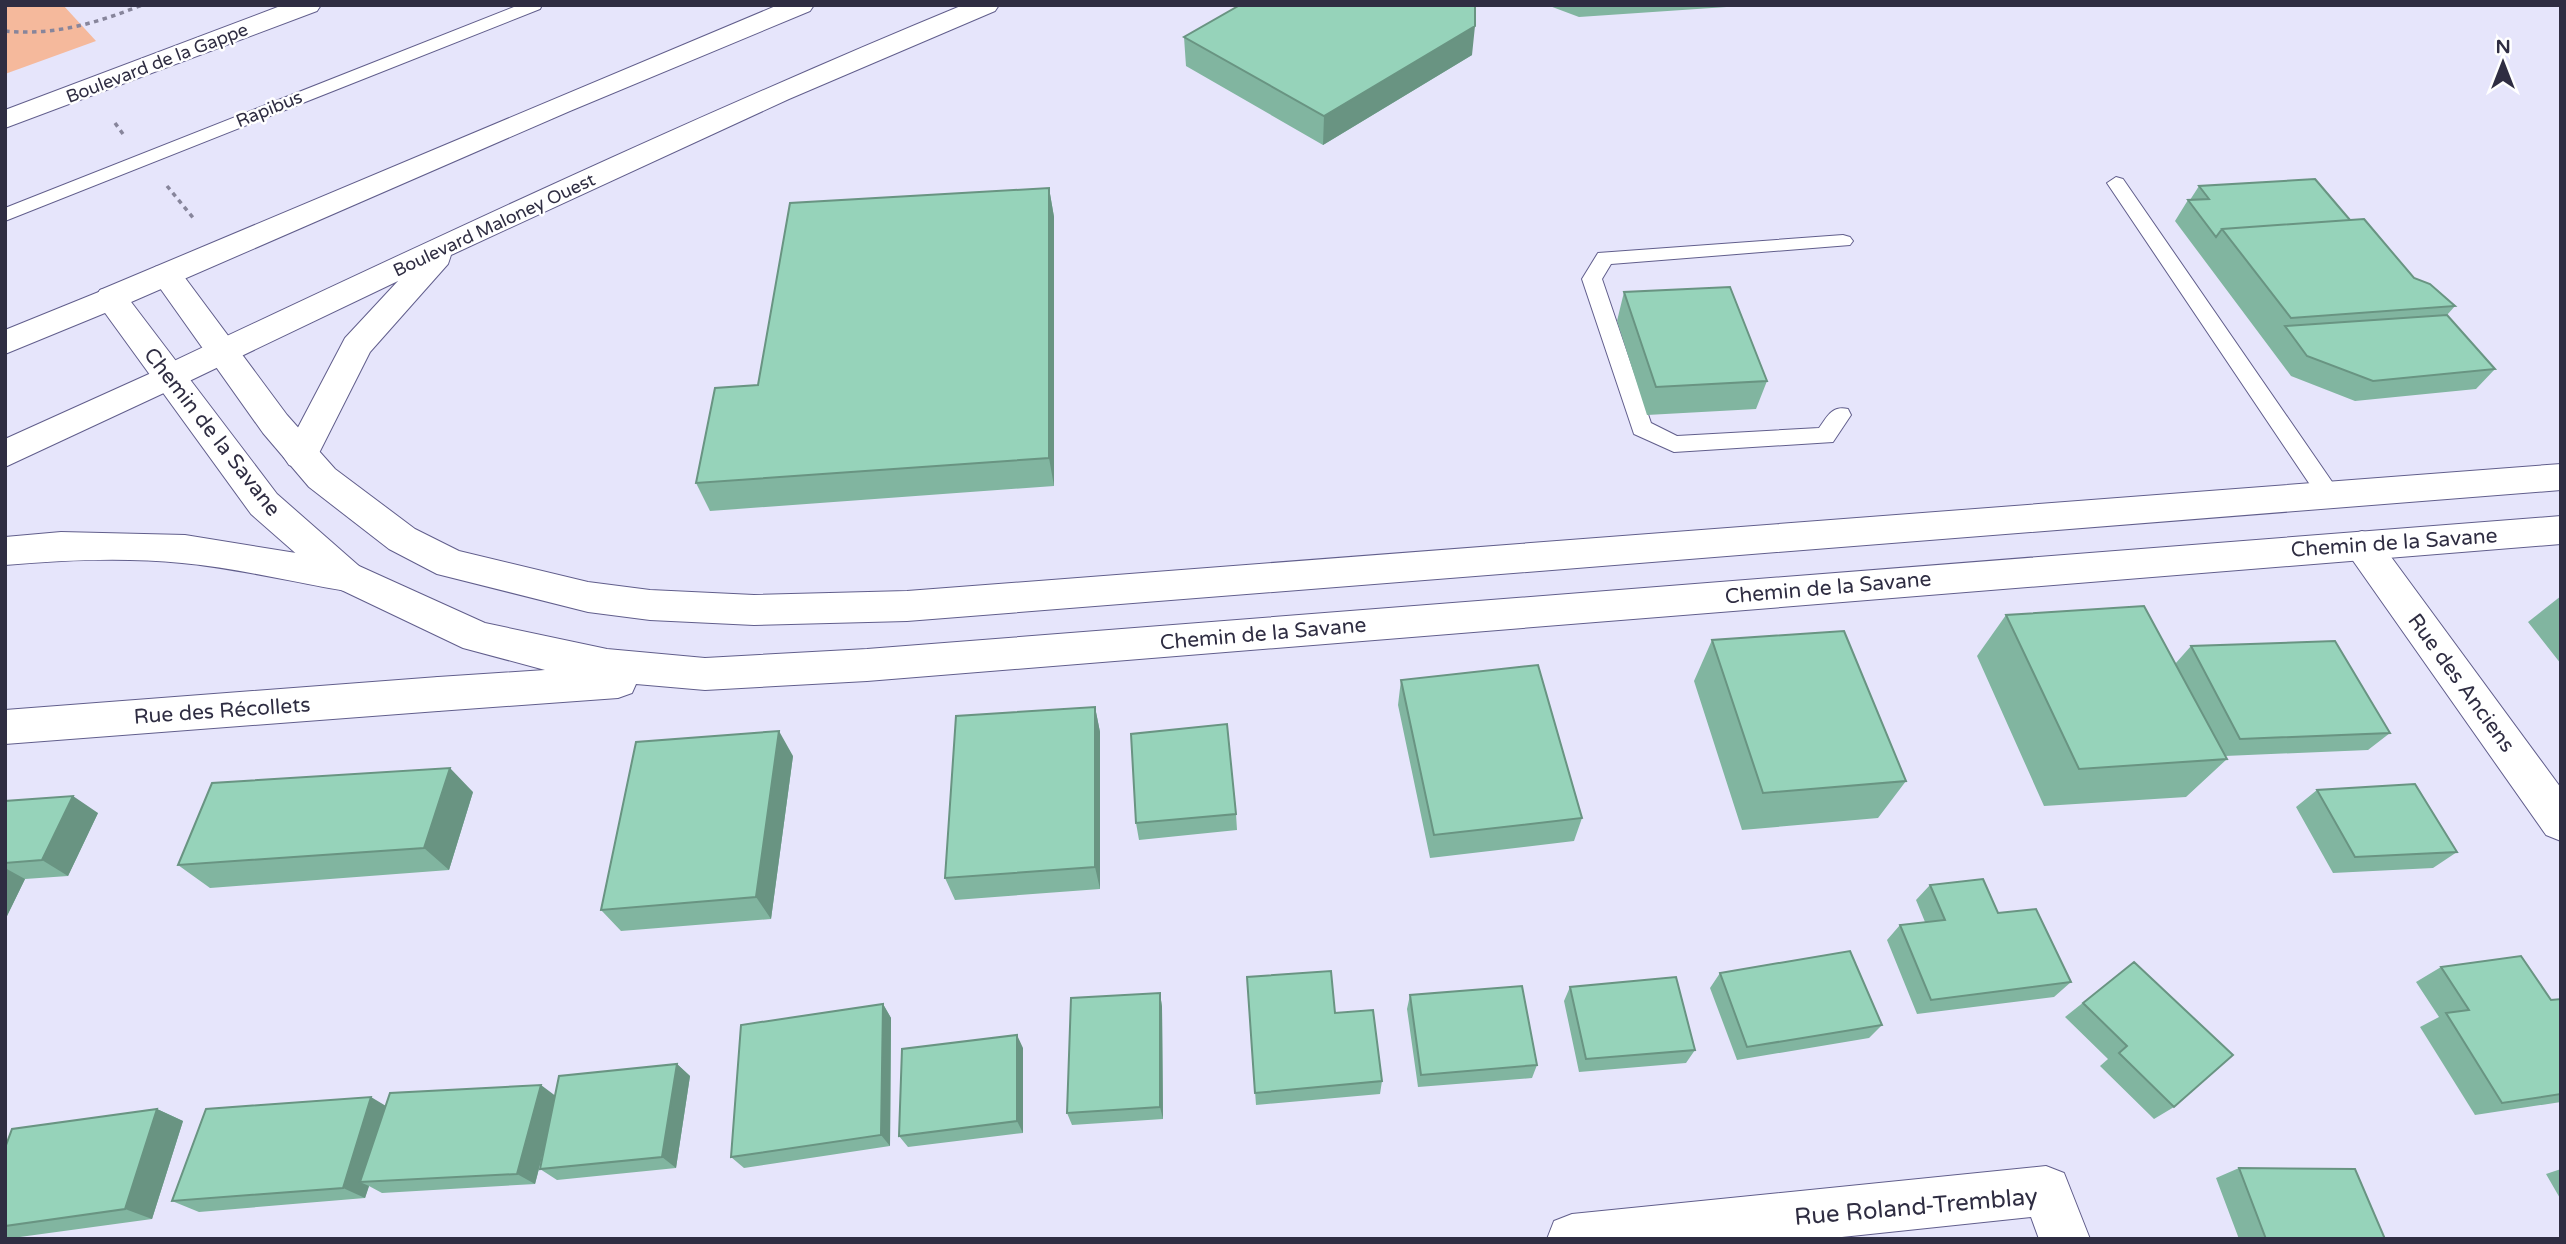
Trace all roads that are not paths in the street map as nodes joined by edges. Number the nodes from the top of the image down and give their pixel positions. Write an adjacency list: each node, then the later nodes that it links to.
1 (309, 5): 5 (main road, Boulevard de la Gappe)
2 (534, 5): 7 (lane, Rapibus)
3 (801, 5): 10 (main road)
4 (986, 5): 9 (main road, Boulevard Maloney Ouest)
5 (5, 120)
6 (2116, 183): 19 (lane)
7 (5, 215)
8 (1843, 241): 15 (lane)
9 (446, 247): 13 (main road, Boulevard Maloney Ouest); 17 (main road)
10 (166, 274): 11 (main road); 13 (main road)
11 (111, 298): 12 (main road); 14 (main road, Chemin de la Savane)
12 (5, 343)
13 (221, 352): 14 (main road, Boulevard Maloney Ouest); 17 (main road)
14 (169, 377): 16 (main road, Boulevard Maloney Ouest); 23 (main road, Chemin de la Savane)
15 (1840, 415)
16 (5, 454)
17 (301, 456): 19 (main road)
18 (2561, 477): 19 (main road)
19 (2329, 495): 21 (main road, Rue des Anciens)
20 (2561, 530): 21 (main road, Chemin de la Savane)
21 (2362, 545): 24 (main road, Chemin de la Savane); 26 (main road, Rue des Anciens)
22 (5, 551): 23 (main road)
23 (346, 576): 24 (main road, Chemin de la Savane)
24 (705, 674): 25 (main road, Rue des Récollets)
25 (5, 727)
26 (2561, 822)
27 (1572, 1239): 28 (main road, Rue Roland-Tremblay)
28 (2065, 1239)

